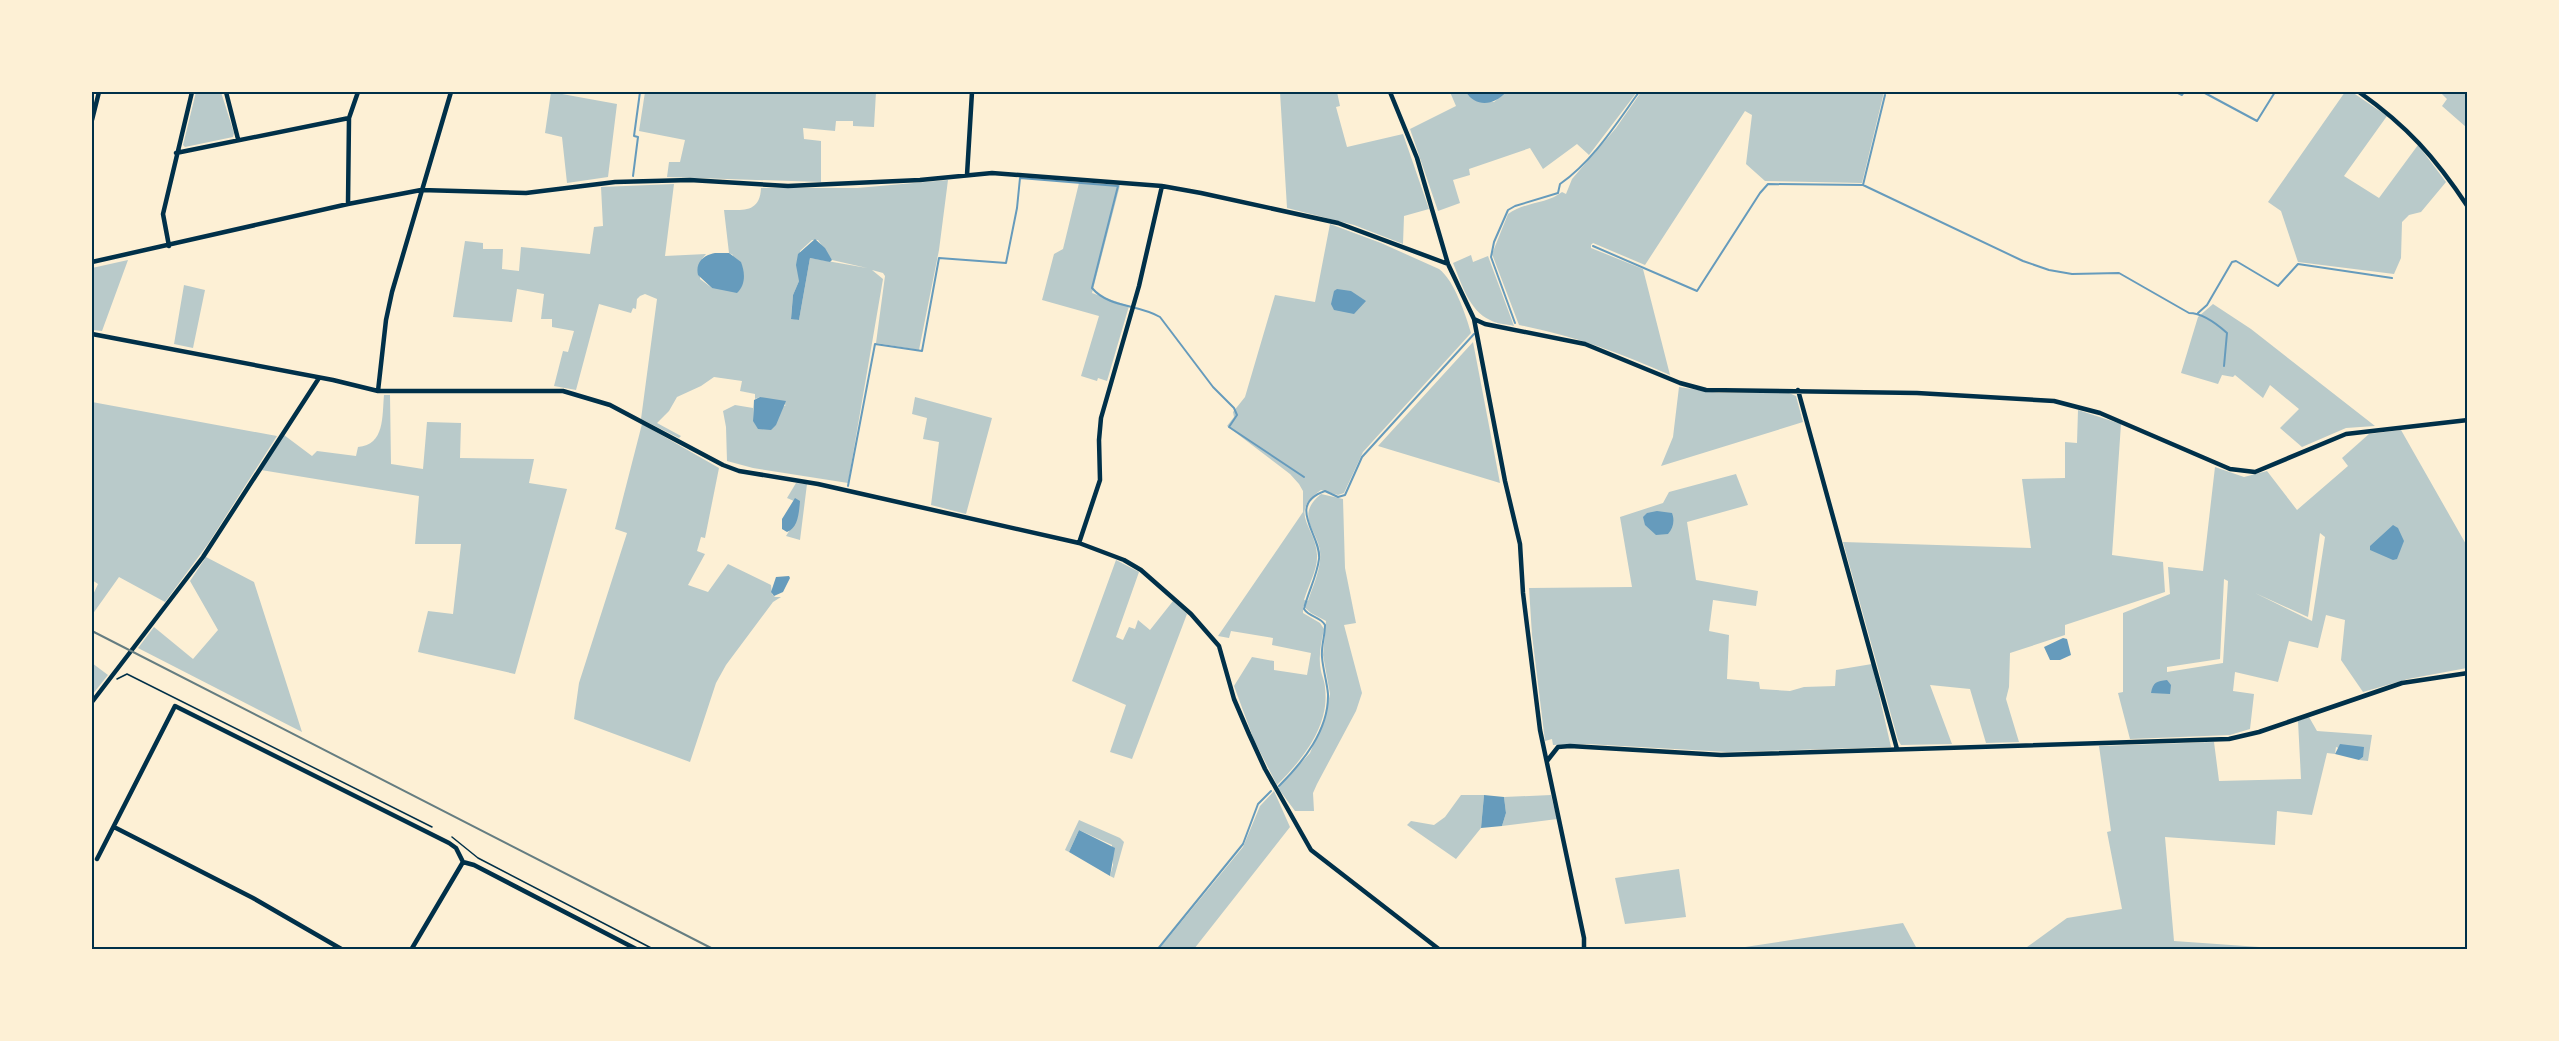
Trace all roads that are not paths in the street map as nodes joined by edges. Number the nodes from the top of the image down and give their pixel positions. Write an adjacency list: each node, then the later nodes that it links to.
1 (99, 92): 10 (street)
2 (192, 92): 12 (street)
3 (226, 92): 11 (street)
4 (358, 92): 9 (street)
5 (451, 92): 15 (street)
6 (972, 92): 13 (street)
7 (1390, 92): 20 (street)
8 (2359, 92): 17 (street)
9 (349, 118): 11 (street); 16 (street)
10 (92, 120)
11 (238, 139): 12 (street)
12 (176, 153): 18 (street)
13 (967, 175): 14 (street); 15 (street)
14 (1162, 186): 20 (street); 27 (street)
15 (421, 190): 16 (street); 25 (street)
16 (348, 204): 18 (street)
17 (2468, 207)
18 (169, 246): 19 (street)
19 (92, 262)
20 (1448, 264): 21 (street)
21 (1474, 319): 24 (street); 31 (street)
22 (92, 334): 23 (street)
23 (319, 378): 25 (street); 29 (street)
24 (1798, 390): 26 (street); 30 (street)
25 (378, 391): 27 (street)
26 (2468, 420)
27 (1079, 543): 38 (street)
28 (2468, 673): 30 (street)
29 (92, 702)
30 (1897, 749): 31 (street)
31 (1546, 761): 39 (street)
32 (114, 827): 33 (street); 34 (street); 35 (street)
33 (97, 859)
34 (463, 862): 36 (street); 37 (street)
35 (343, 950)
36 (411, 950)
37 (638, 950)
38 (1440, 950)
39 (1584, 950)

